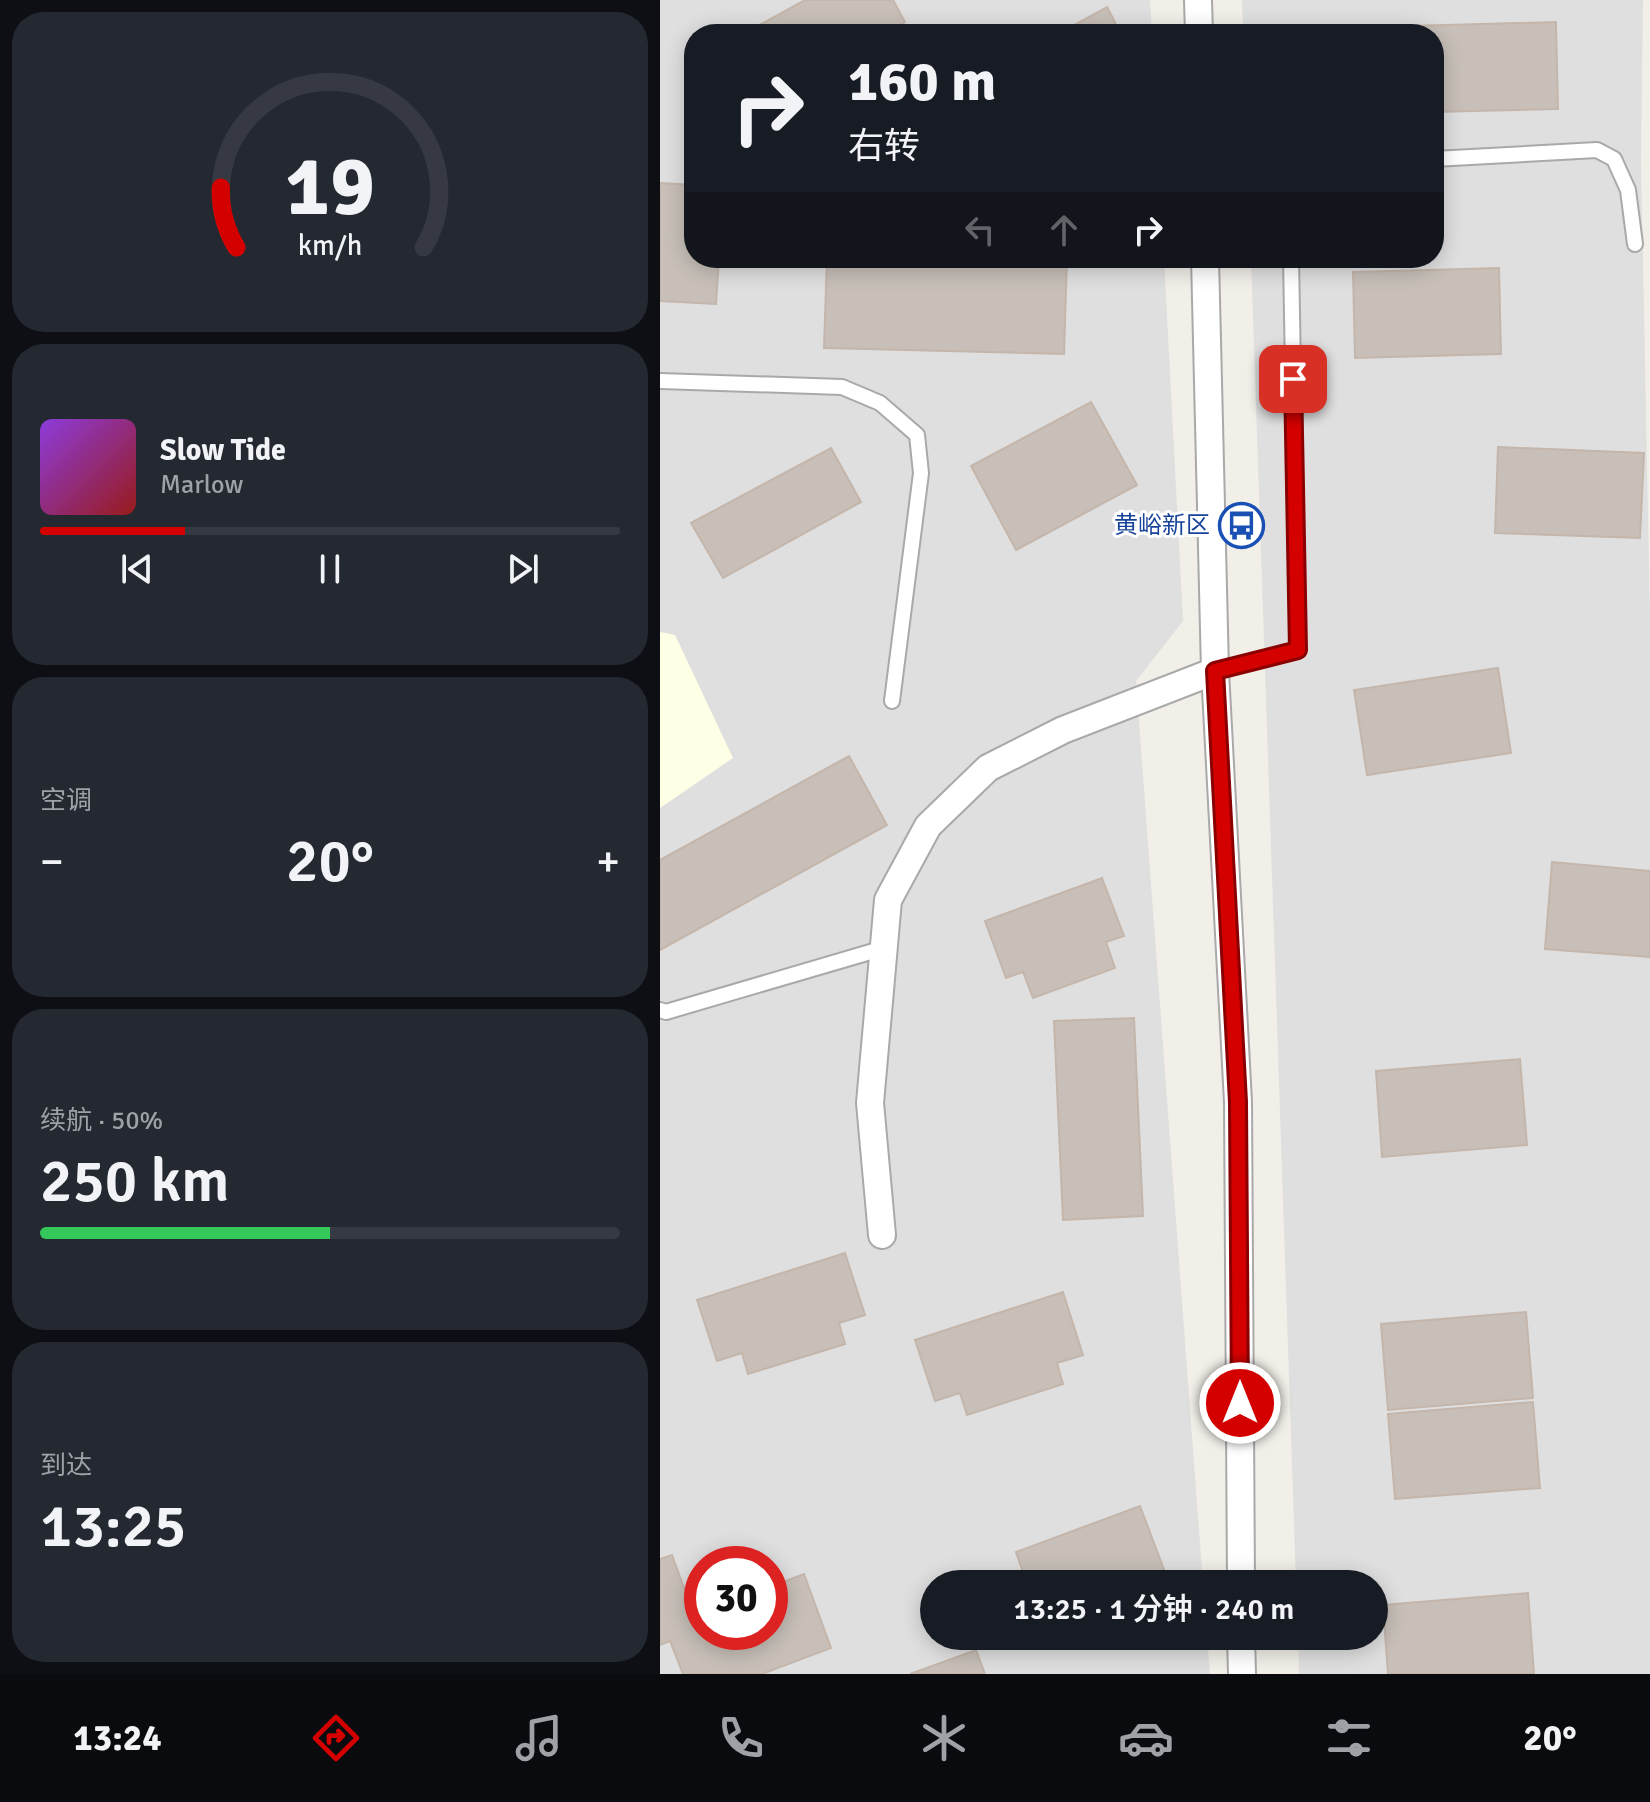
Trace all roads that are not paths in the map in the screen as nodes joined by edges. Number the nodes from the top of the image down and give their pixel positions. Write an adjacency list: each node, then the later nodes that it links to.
1 (1198, 0): 2 (street)
2 (1199, 24)
3 (1444, 158): 4 (lane)
4 (1635, 244)
5 (1205, 268): 8 (street)
6 (1291, 268): 8 (lane)
7 (660, 381): 9 (lane)
8 (1215, 671): 10 (street); 13 (street)
9 (892, 701)
10 (884, 948): 11 (lane); 12 (street)
11 (660, 1010)
12 (882, 1235)
13 (1241, 1570)
14 (1241, 1650): 15 (street)
15 (1242, 1674)

